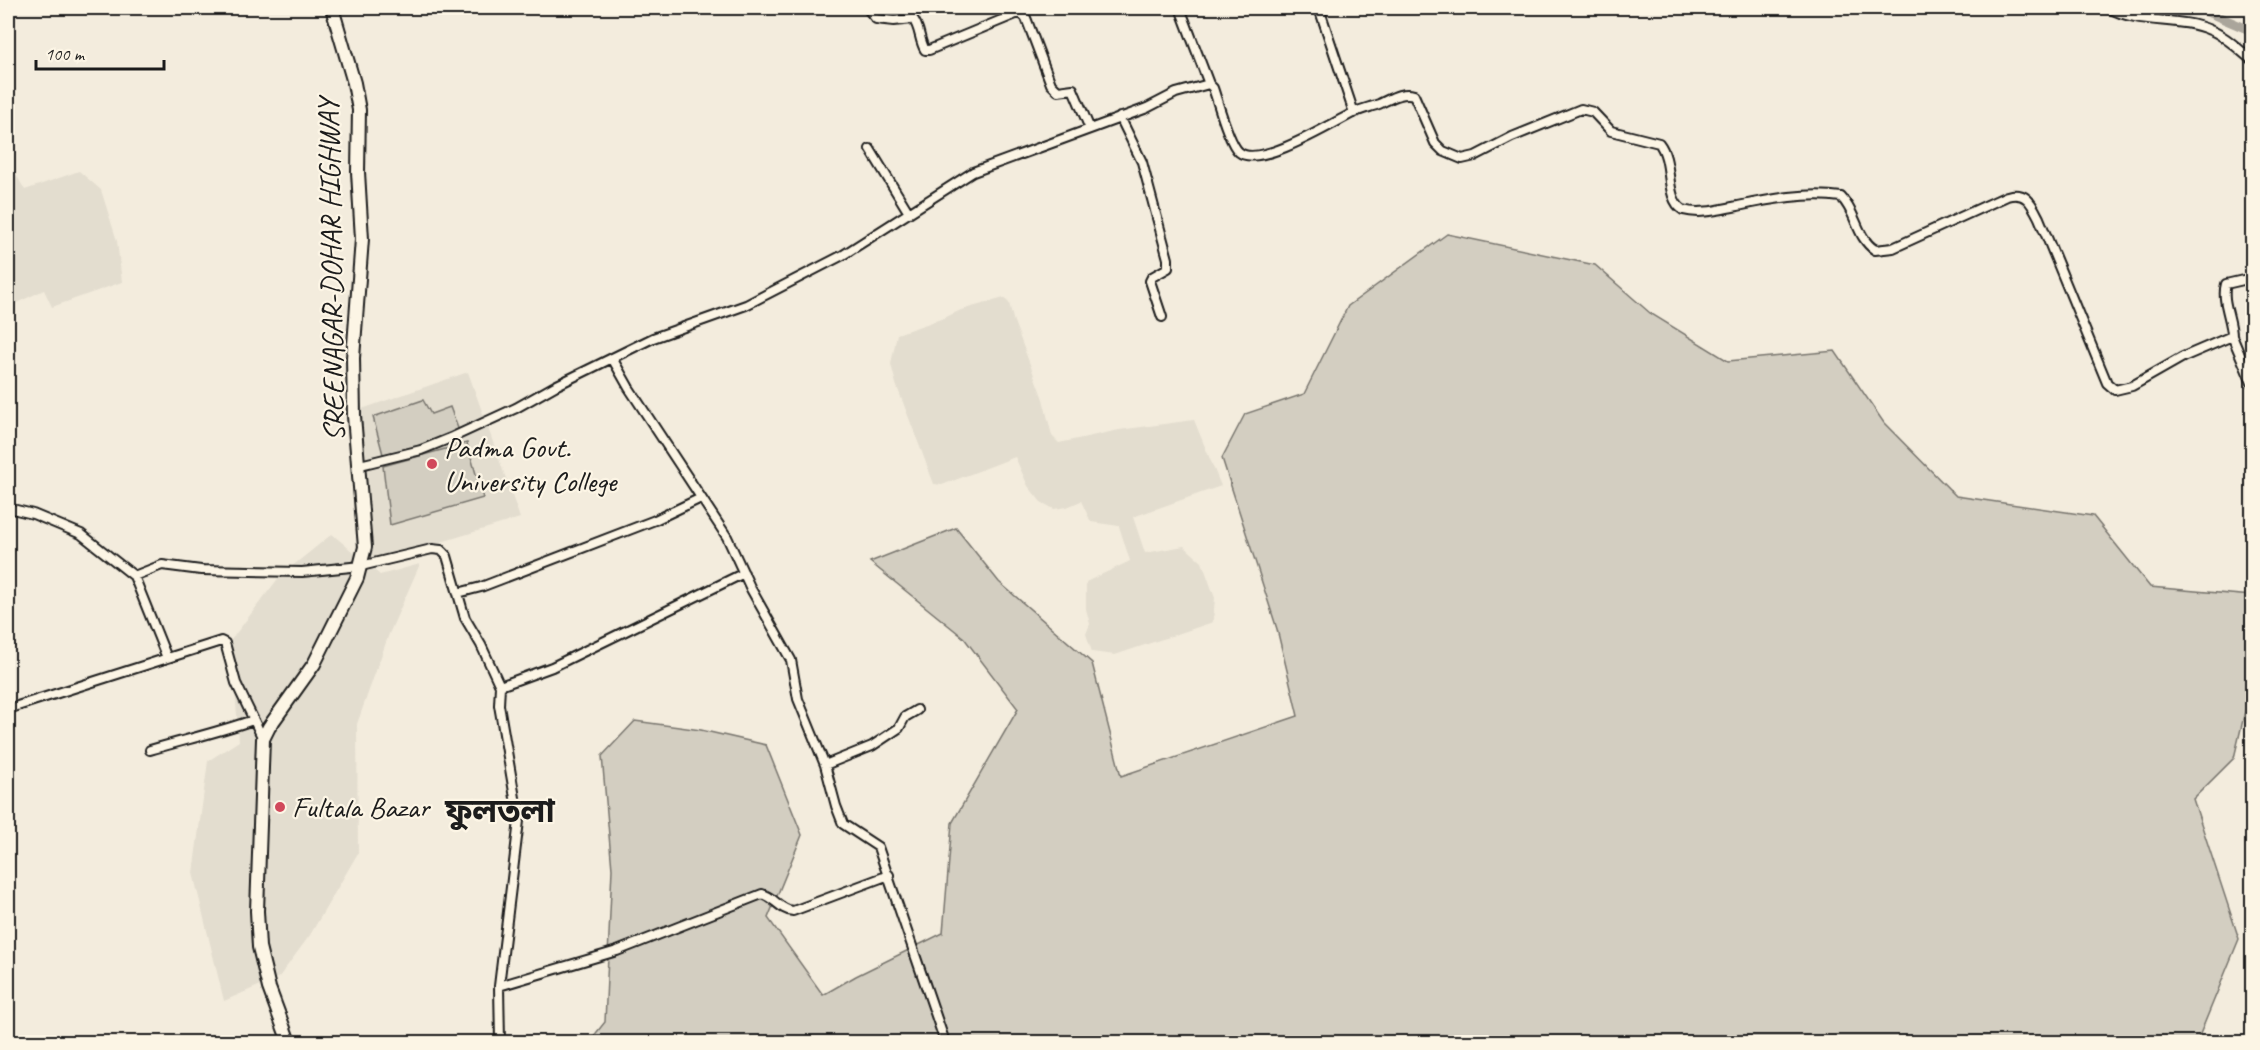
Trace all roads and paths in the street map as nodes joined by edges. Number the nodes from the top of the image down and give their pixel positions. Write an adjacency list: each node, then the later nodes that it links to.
1 (332, 8): 19 (main road, SREENAGAR-DOHAR HIGHWAY)
2 (867, 8): 11 (street)
3 (1180, 8): 8 (street)
4 (1319, 8): 9 (street)
5 (2109, 8): 6 (street)
6 (2122, 10): 7 (street)
7 (2253, 60)
8 (1209, 84): 9 (street); 10 (street)
9 (1354, 113): 16 (street)
10 (1120, 117): 11 (street); 15 (street)
11 (1090, 129): 13 (street)
12 (870, 149): 13 (street)
13 (909, 213): 17 (street)
14 (2253, 278): 16 (street)
15 (1162, 317)
16 (2232, 336): 18 (street)
17 (612, 358): 19 (street); 20 (street)
18 (2253, 383)
19 (360, 465): 22 (main road, SREENAGAR-DOHAR HIGHWAY)
20 (701, 498): 23 (street); 25 (street)
21 (8, 508): 24 (street)
22 (361, 566): 24 (street); 25 (street); 31 (main road, SREENAGAR-DOHAR HIGHWAY)
23 (744, 573): 27 (street); 33 (street)
24 (134, 576): 26 (street)
25 (458, 593): 27 (street)
26 (167, 658): 28 (street); 30 (street)
27 (500, 686): 35 (street)
28 (8, 709)
29 (917, 710): 33 (street)
30 (253, 720): 31 (street); 32 (street)
31 (263, 739): 36 (main road, SREENAGAR-DOHAR HIGHWAY)
32 (150, 750)
33 (825, 765): 34 (street)
34 (889, 875): 35 (street); 38 (street)
35 (499, 986): 37 (street)
36 (289, 1042)
37 (500, 1042)
38 (945, 1042)

